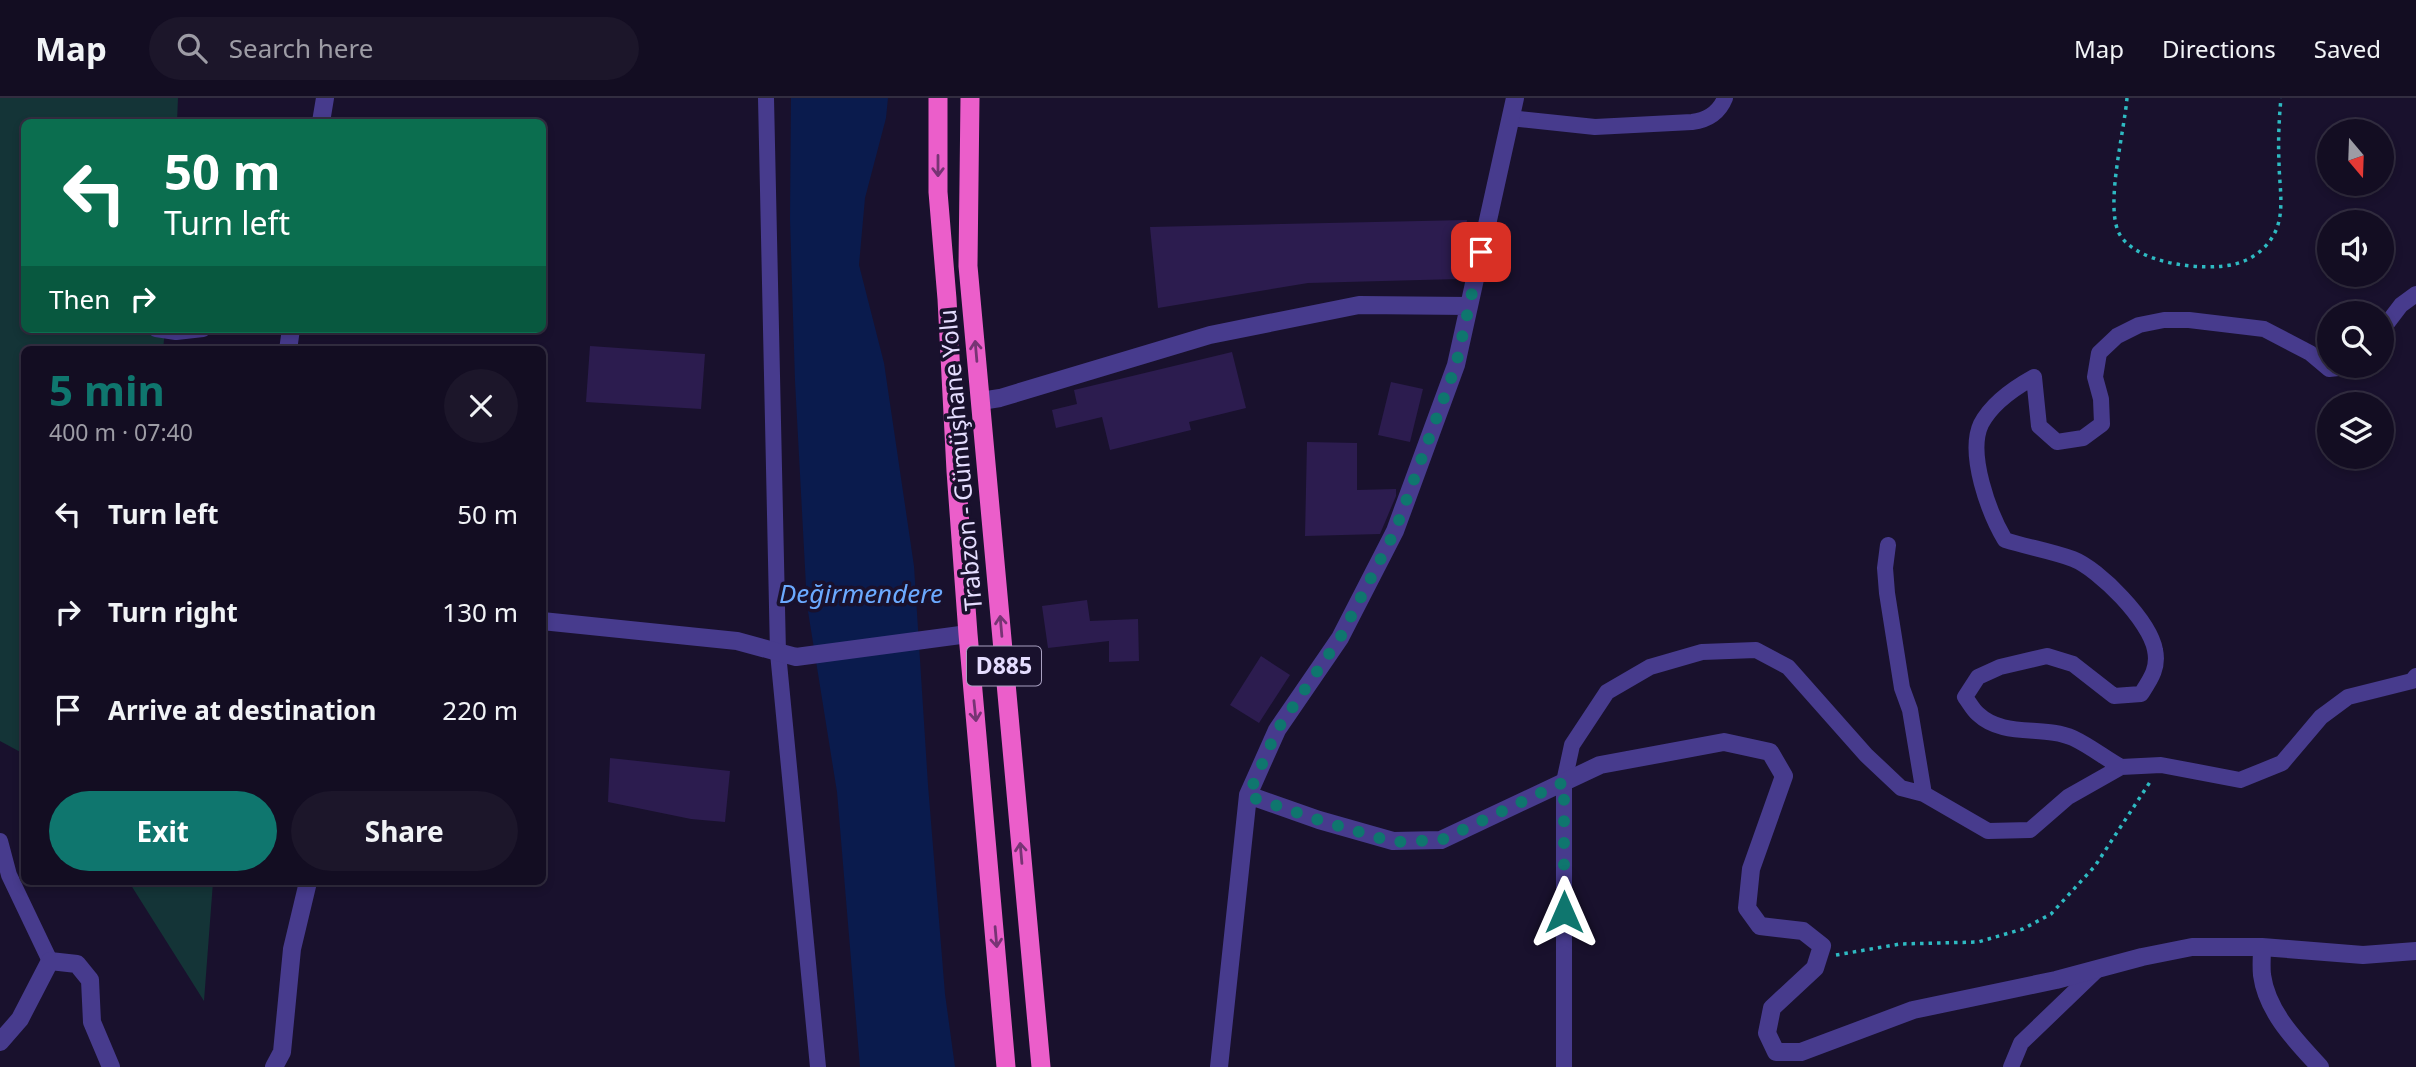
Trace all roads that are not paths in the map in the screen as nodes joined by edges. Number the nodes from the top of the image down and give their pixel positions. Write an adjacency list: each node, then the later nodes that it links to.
1 (325, 98): 8 (street)
2 (766, 98): 17 (street)
3 (938, 98): 16 (highway, Trabzon - Gümüşhane Yolu / D885, one-way to 16)
4 (970, 98): 13 (highway, Trabzon - Gümüşhane Yolu / D885, one-way to 4)
5 (1515, 98): 7 (street)
6 (1725, 98): 7 (street)
7 (1510, 118): 10 (street)
8 (322, 119)
9 (2416, 294): 11 (street)
10 (1469, 306): 13 (street); 22 (street)
11 (2394, 314)
12 (2317, 359): 19 (street)
13 (981, 401): 34 (highway, Trabzon - Gümüşhane Yolu / D885, one-way to 13)
14 (1888, 545): 21 (street)
15 (546, 621): 17 (street)
16 (968, 634): 17 (street); 33 (highway, Trabzon - Gümüşhane Yolu / D885, one-way to 33)
17 (778, 653): 32 (street)
18 (2416, 676): 19 (street)
19 (2121, 767): 21 (street)
20 (1564, 782): 21 (street); 22 (street); 28 (street); 36 (street)
21 (1924, 794)
22 (1248, 796): 35 (street)
23 (0, 841): 27 (street)
24 (307, 885): 31 (street)
25 (2262, 947): 26 (street); 28 (street); 38 (street)
26 (2416, 951)
27 (50, 961): 29 (street); 30 (street)
28 (2099, 968): 37 (street)
29 (0, 1042)
30 (111, 1067)
31 (274, 1067)
32 (818, 1067)
33 (1006, 1067)
34 (1041, 1067)
35 (1219, 1067)
36 (1564, 1067)
37 (2011, 1067)
38 (2320, 1067)

